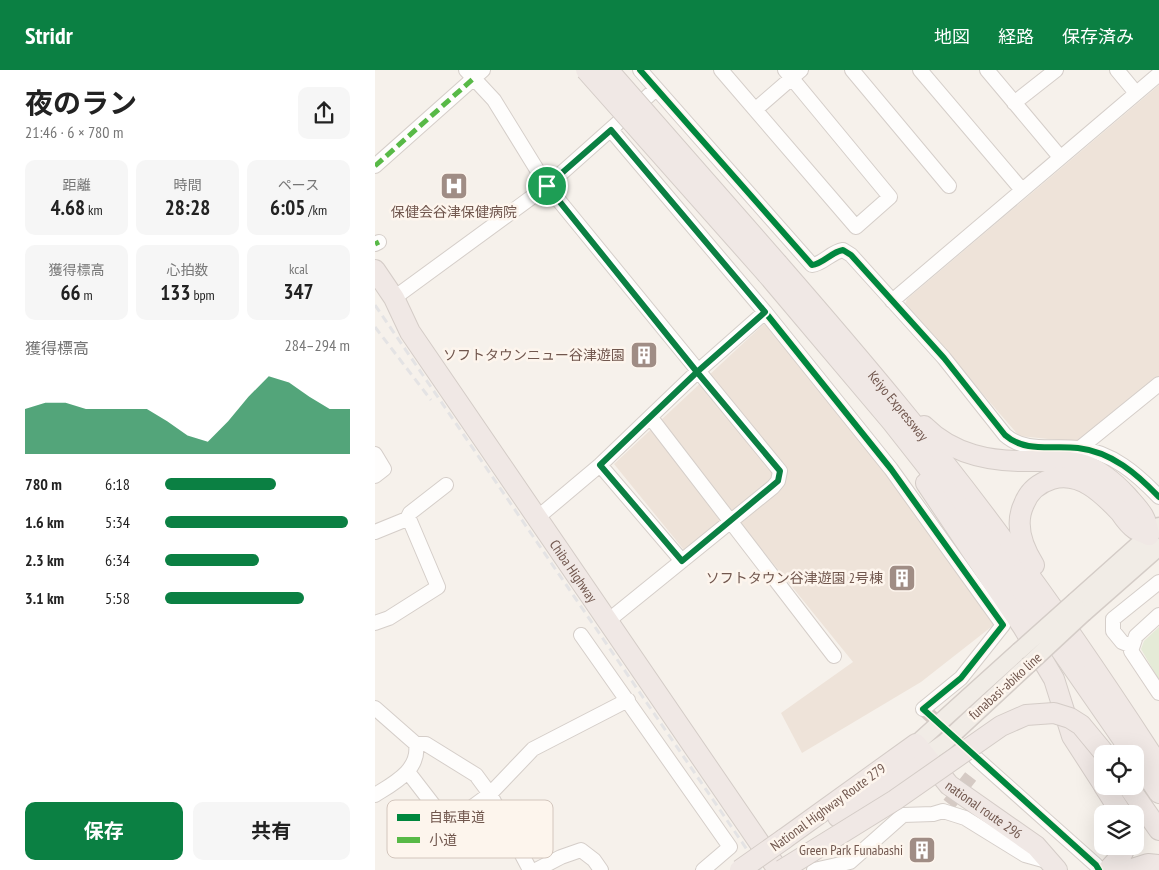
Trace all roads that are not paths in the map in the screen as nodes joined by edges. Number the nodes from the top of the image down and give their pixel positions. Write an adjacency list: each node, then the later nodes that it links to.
1 (586, 70): 27 (highway, Keiyo Expressway, bridge)
2 (608, 70): 28 (highway, Keiyo Expressway, bridge)
3 (640, 70): 13 (street)
4 (721, 70): 16 (street)
5 (852, 70): 21 (street)
6 (920, 70): 22 (street)
7 (987, 70): 15 (street)
8 (1056, 70): 15 (street)
9 (1117, 70): 14 (street)
10 (474, 73): 19 (street); 20 (street)
11 (793, 73): 16 (street); 16 (street)
12 (1159, 74): 14 (street)
13 (656, 89): 17 (street); 25 (street)
14 (1136, 93): 18 (street)
15 (1014, 103): 18 (street)
16 (755, 109)
17 (611, 130): 20 (street); 26 (street)
18 (1061, 157): 22 (street)
19 (375, 166)
20 (547, 186): 24 (street); 29 (street)
21 (949, 186)
22 (1022, 190): 25 (street)
23 (375, 270): 24 (highway, Chiba Highway)
24 (394, 298): 38 (highway, Chiba Highway)
25 (892, 301): 32 (street)
26 (765, 312): 29 (street); 56 (street)
27 (830, 348): 59 (highway, Keiyo Expressway, bridge); 64 (highway)
28 (860, 359): 42 (highway); 53 (highway, Keiyo Expressway, bridge)
29 (697, 372): 31 (street); 40 (street)
30 (1159, 384): 32 (street)
31 (651, 418): 34 (street); 40 (street)
32 (1080, 448): 37 (street)
33 (375, 454): 35 (street)
34 (600, 465): 38 (street); 43 (street)
35 (375, 476)
36 (446, 485): 39 (street)
37 (1159, 497)
38 (537, 518): 47 (highway, Chiba Highway)
39 (407, 519): 41 (street); 48 (street)
40 (731, 522): 43 (street); 51 (street)
41 (375, 532)
42 (1157, 538): 45 (main road); 53 (highway, bridge)
43 (682, 561): 47 (street)
44 (1159, 582): 50 (street)
45 (1079, 607): 60 (main road, funabasi-abiko line, bridge); 60 (main road, funabasi-abiko line, bridge)
46 (1159, 615): 50 (street)
47 (609, 620): 74 (highway, Chiba Highway)
48 (375, 623)
49 (581, 635): 54 (street)
50 (1132, 646): 52 (street)
51 (835, 656)
52 (1159, 693)
53 (1114, 697): 62 (highway, Keiyo Expressway)
54 (628, 700): 67 (street); 76 (street)
55 (375, 708): 57 (street)
56 (923, 709)
57 (416, 744): 65 (street); 67 (street)
58 (1098, 745): 89 (highway, bridge)
59 (1127, 745)
60 (921, 750): 75 (highway, National Highway Route 279); 80 (highway, national route 296)
61 (978, 764): 81 (street)
62 (1159, 766)
63 (1144, 770): 66 (highway, Keiyo Expressway)
64 (1094, 771)
65 (408, 772): 69 (street); 70 (street)
66 (1159, 793)
67 (491, 794): 71 (street); 72 (street)
68 (1134, 795): 73 (highway)
69 (375, 796)
70 (430, 800)
71 (483, 800)
72 (494, 800)
73 (1159, 830)
74 (752, 832): 76 (street); 88 (highway, Chiba Highway)
75 (787, 844): 86 (highway, National Highway Route 279, bridge); 87 (highway, National Highway Route 279)
76 (730, 847): 85 (street)
77 (1122, 855): 81 (highway)
78 (525, 858): 82 (street)
79 (1159, 865): 91 (highway)
80 (1054, 866): 90 (street)
81 (1102, 867)
82 (531, 870)
83 (536, 870): 84 (street)
84 (601, 870)
85 (703, 870)
86 (740, 870)
87 (762, 870)
88 (778, 870)
89 (782, 870)
90 (813, 870)
91 (1129, 870)

